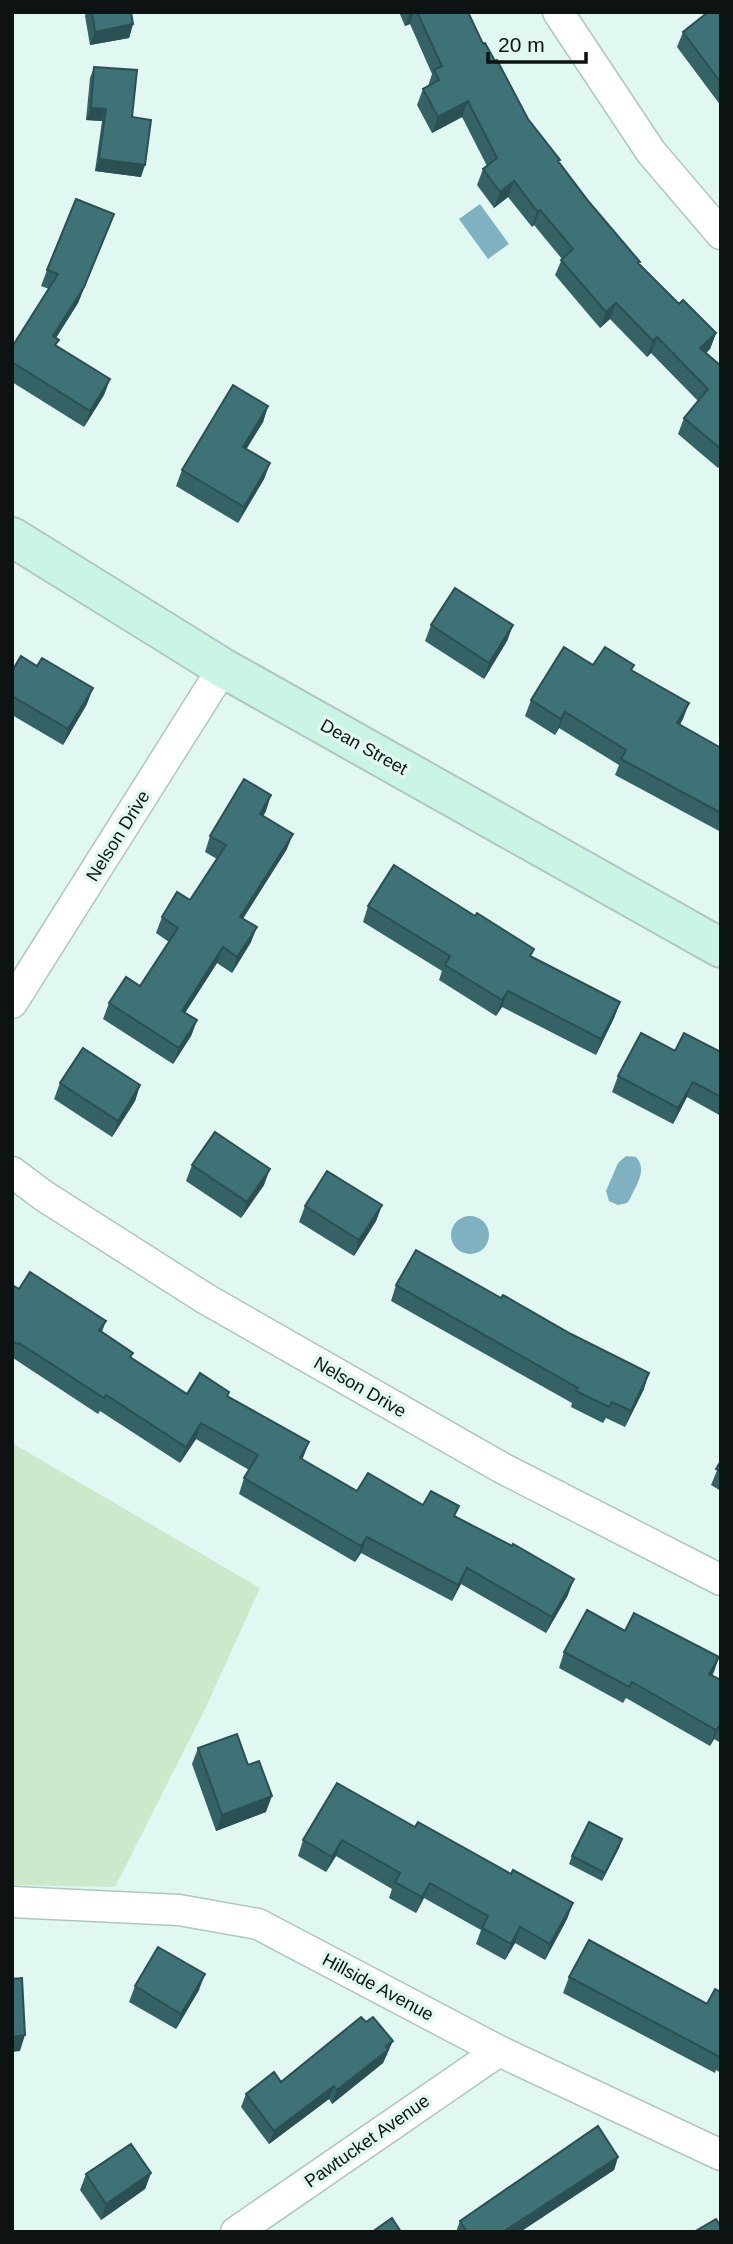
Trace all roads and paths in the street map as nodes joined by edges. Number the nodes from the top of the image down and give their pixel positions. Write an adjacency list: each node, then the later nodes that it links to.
1 (558, 12): 2 (street)
2 (721, 234)
3 (12, 537): 4 (street, Dean Street)
4 (223, 668): 5 (street, Dean Street); 6 (street, Nelson Drive)
5 (721, 948)
6 (12, 1003)
7 (12, 1172): 8 (street, Nelson Drive)
8 (721, 1580)
9 (12, 1902): 10 (street, Hillside Avenue)
10 (499, 2051): 11 (street, Hillside Avenue); 12 (street, Pawtucket Avenue)
11 (721, 2155)
12 (236, 2232)

